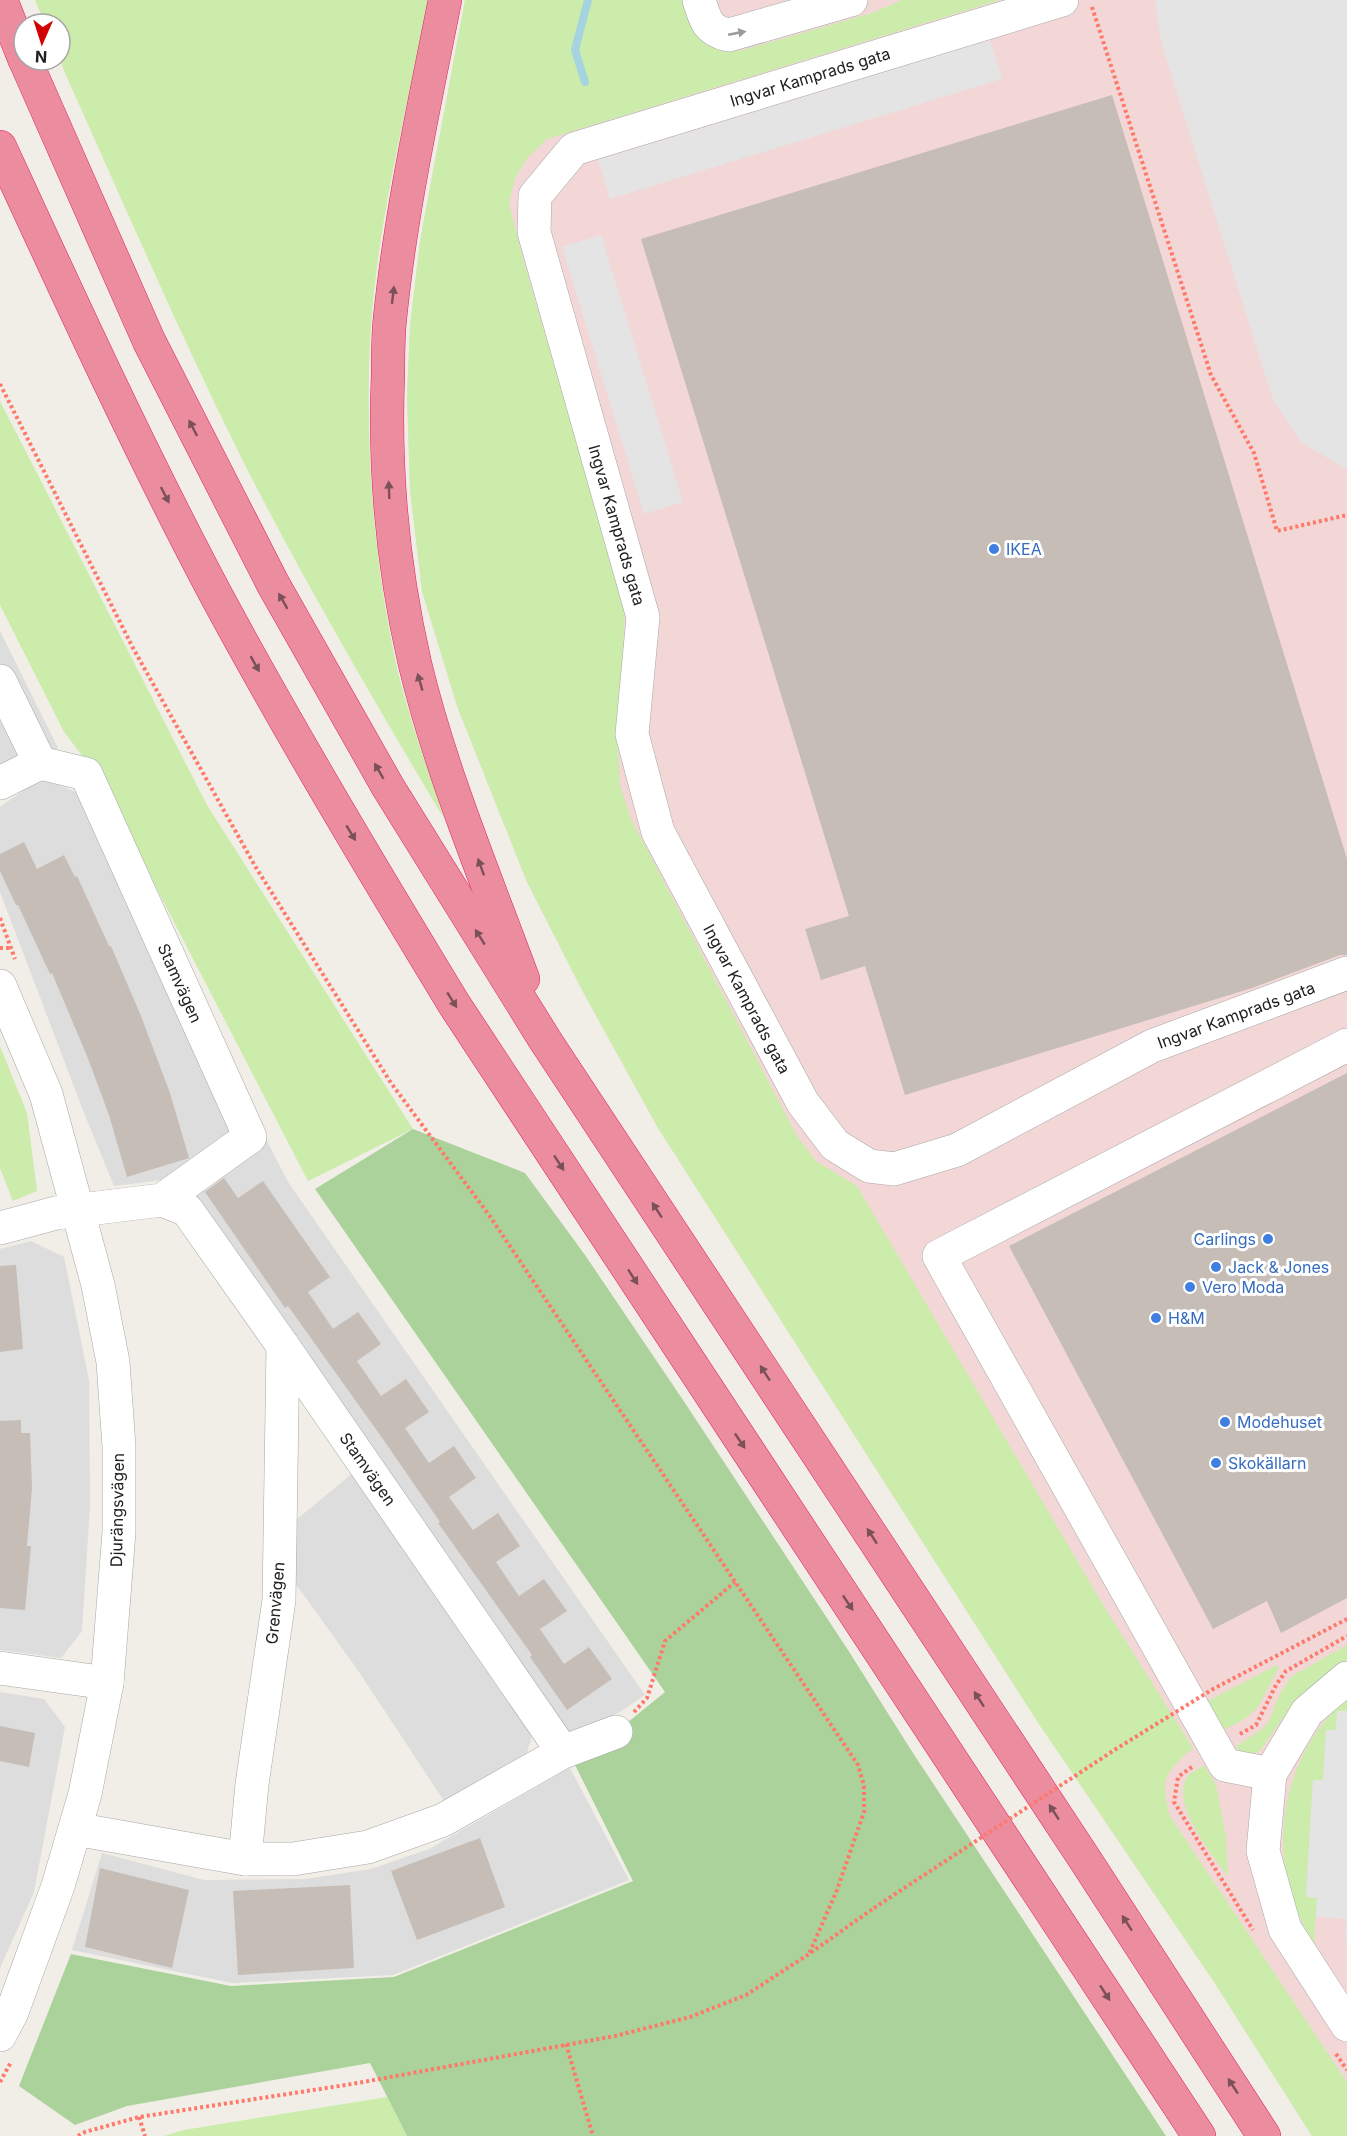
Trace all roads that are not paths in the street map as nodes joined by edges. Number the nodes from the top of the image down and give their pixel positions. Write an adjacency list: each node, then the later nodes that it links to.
1 (1, 0): 6 (highway)
2 (445, 0): 16 (highway, one-way to 2)
3 (699, 0): 4 (street, one-way to 4)
4 (851, 0)
5 (1062, 0): 14 (street, Ingvar Kamprads gata)
6 (12, 28)
7 (30, 72): 16 (highway, one-way to 7)
8 (0, 147): 10 (highway)
9 (0, 190): 10 (highway)
10 (101, 368): 32 (highway, one-way to 32)
11 (0, 681): 12 (street)
12 (40, 763): 13 (street); 18 (street, Stamvägen)
13 (0, 783)
14 (1347, 973)
15 (0, 986): 19 (street, Djurängsvägen)
16 (545, 1040): 33 (highway, one-way to 16)
17 (1347, 1045): 27 (street)
18 (162, 1200): 19 (street, Stamvägen); 21 (street, Stamvägen)
19 (79, 1212): 20 (street, Stamvägen); 24 (street, Djurängsvägen)
20 (0, 1228)
21 (284, 1346): 26 (street, Stamvägen); 29 (street, Grenvägen)
22 (0, 1668): 24 (street)
23 (1347, 1678): 27 (street)
24 (107, 1683): 28 (street, Djurängsvägen)
25 (616, 1732): 26 (street)
26 (563, 1752): 29 (street)
27 (1269, 1774): 30 (street)
28 (75, 1829): 29 (street); 31 (street, Djurängsvägen)
29 (245, 1859)
30 (1347, 2025)
31 (0, 2035)
32 (1199, 2136)
33 (1264, 2136)

